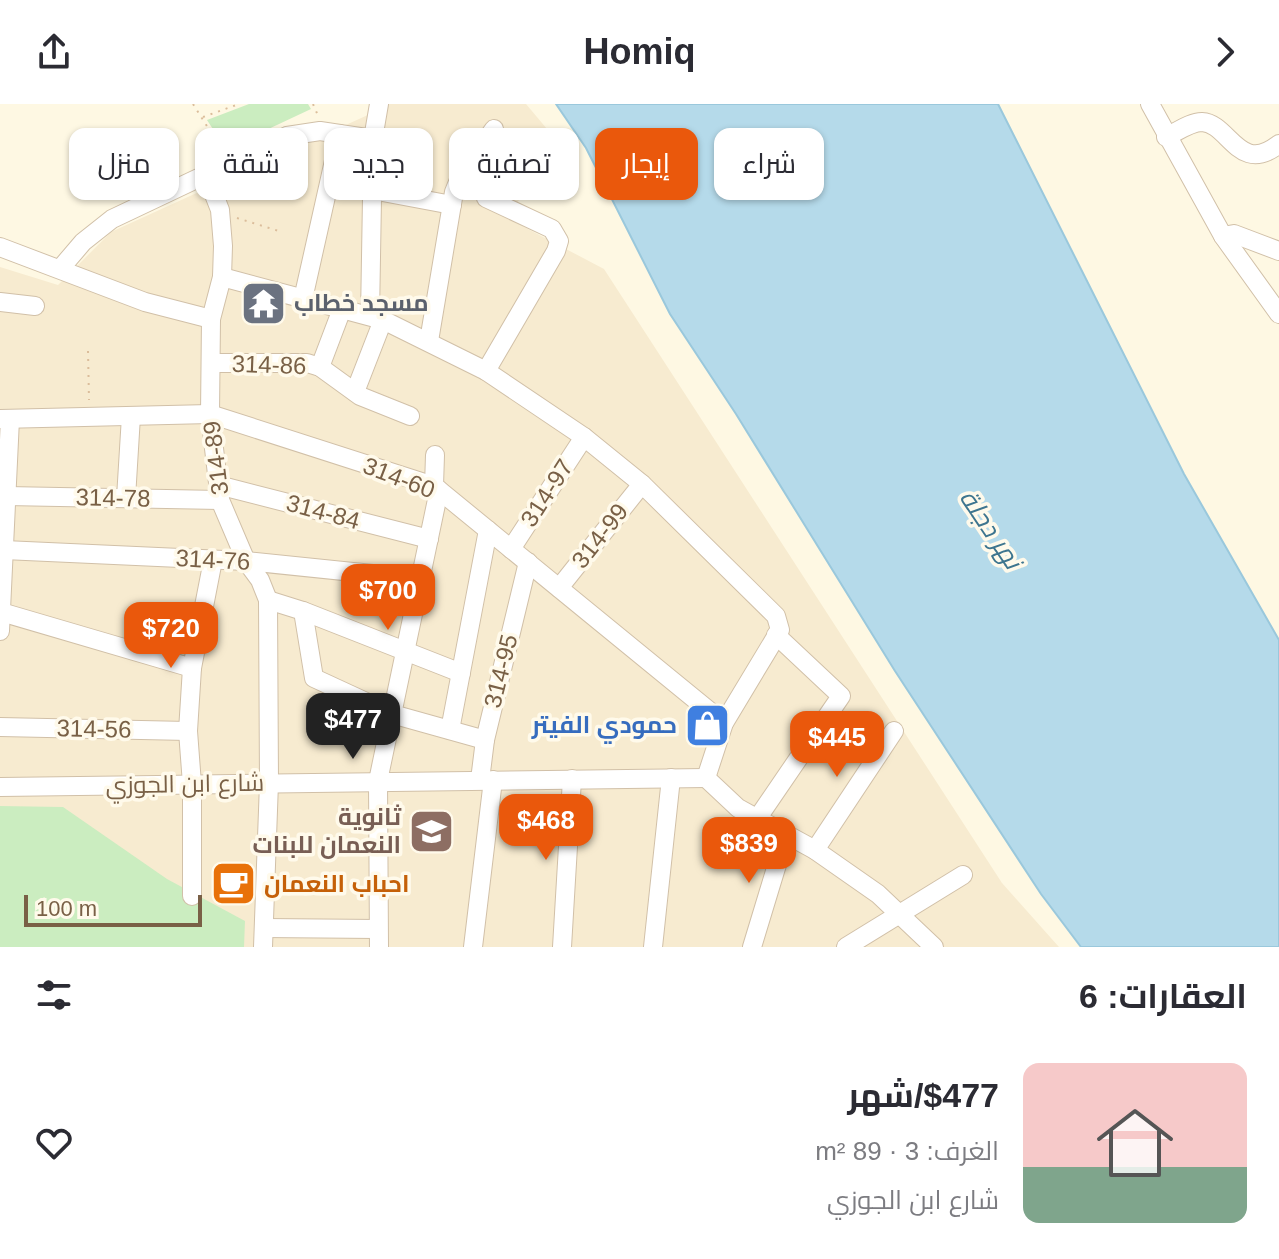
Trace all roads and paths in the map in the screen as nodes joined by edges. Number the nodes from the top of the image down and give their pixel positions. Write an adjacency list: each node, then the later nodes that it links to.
1 (193, 104): 5 (path)
2 (239, 104): 5 (path)
3 (379, 104): 7 (street)
4 (1150, 104): 8 (street)
5 (202, 118): 6 (path)
6 (208, 128)
7 (375, 128)
8 (1166, 137): 9 (street); 20 (street)
9 (1279, 144)
10 (195, 179): 23 (street)
11 (217, 200): 18 (street, 314-89)
12 (325, 200): 25 (street)
13 (372, 200): 30 (street)
14 (425, 200): 17 (street)
15 (453, 200): 17 (street)
16 (490, 200): 36 (street)
17 (452, 205): 32 (street)
18 (220, 213): 19 (path); 24 (street, 314-89)
19 (282, 232)
20 (1223, 236): 22 (street); 29 (street)
21 (0, 247): 23 (street)
22 (1279, 251)
23 (60, 269): 31 (street)
24 (222, 277): 25 (street); 31 (street, 314-89)
25 (303, 299): 28 (street)
26 (0, 302): 27 (street)
27 (35, 306)
28 (342, 309): 30 (street); 35 (street)
29 (1279, 314)
30 (376, 318): 32 (street); 37 (street)
31 (211, 319): 34 (street, 314-89)
32 (429, 341): 36 (street)
33 (88, 351): 41 (path)
34 (211, 363): 35 (street, 314-86); 38 (street, 314-89)
35 (320, 367): 37 (street, 314-86)
36 (486, 371): 43 (street)
37 (355, 392): 40 (street, 314-86)
38 (210, 414): 39 (street, 314-60); 46 (street, 314-60); 47 (street, 314-89)
39 (131, 416): 41 (street, 314-60); 49 (street)
40 (410, 416)
41 (89, 417): 42 (street, 314-60)
42 (5, 419): 48 (street)
43 (584, 437): 45 (street); 52 (street, 314-97)
44 (435, 455): 46 (street)
45 (642, 484): 58 (street, 314-99); 63 (street)
46 (436, 488): 50 (street, 314-60); 51 (street)
47 (219, 493): 49 (street, 314-78); 51 (street, 314-84); 55 (street, 314-89)
48 (6, 496): 49 (street, 314-78); 53 (street)
49 (126, 498)
50 (488, 530): 52 (street, 314-60); 66 (street)
51 (429, 539): 57 (street)
52 (511, 549): 56 (street, 314-60)
53 (4, 550): 54 (street, 314-76); 61 (street)
54 (213, 560): 55 (street, 314-76); 65 (street)
55 (246, 561): 57 (street, 314-76); 59 (street, 314-89)
56 (528, 562): 58 (street, 314-60); 73 (street, 314-95)
57 (421, 579): 64 (street)
58 (559, 588): 68 (street, 314-60)
59 (268, 600): 60 (street); 79 (street, 314-89)
60 (303, 611): 64 (street); 67 (street)
61 (1, 612): 62 (street); 65 (street)
62 (0, 631)
63 (776, 635): 68 (street); 82 (street)
64 (405, 650): 66 (street); 67 (street)
65 (192, 668): 71 (street)
66 (461, 673): 70 (street)
67 (392, 714): 70 (street); 78 (street)
68 (724, 723): 75 (street)
69 (0, 727): 71 (street, 314-56)
70 (450, 730): 73 (street)
71 (188, 731): 80 (street)
72 (894, 731): 84 (street)
73 (485, 740): 77 (street, 314-95)
74 (671, 778): 75 (street, شارع ابن الجوزي); 76 (street, شارع ابن الجوزي); 93 (street)
75 (706, 778): 82 (street)
76 (572, 779): 77 (street, شارع ابن الجوزي); 92 (street)
77 (487, 780): 78 (street, شارع ابن الجوزي); 91 (street, 314-95)
78 (378, 781): 79 (street, شارع ابن الجوزي); 89 (street)
79 (269, 783): 80 (street, شارع ابن الجوزي); 88 (street, 314-89)
80 (192, 784): 81 (street, شارع ابن الجوزي); 86 (street)
81 (0, 787)
82 (757, 819): 83 (street)
83 (786, 835): 84 (street); 94 (street)
84 (815, 850): 87 (street)
85 (963, 875): 87 (street)
86 (192, 896)
87 (901, 913): 95 (street); 96 (street)
88 (264, 928): 89 (street); 90 (street, 314-89)
89 (379, 938)
90 (263, 947)
91 (473, 947)
92 (562, 947)
93 (653, 947)
94 (752, 947)
95 (846, 947)
96 (934, 947)

